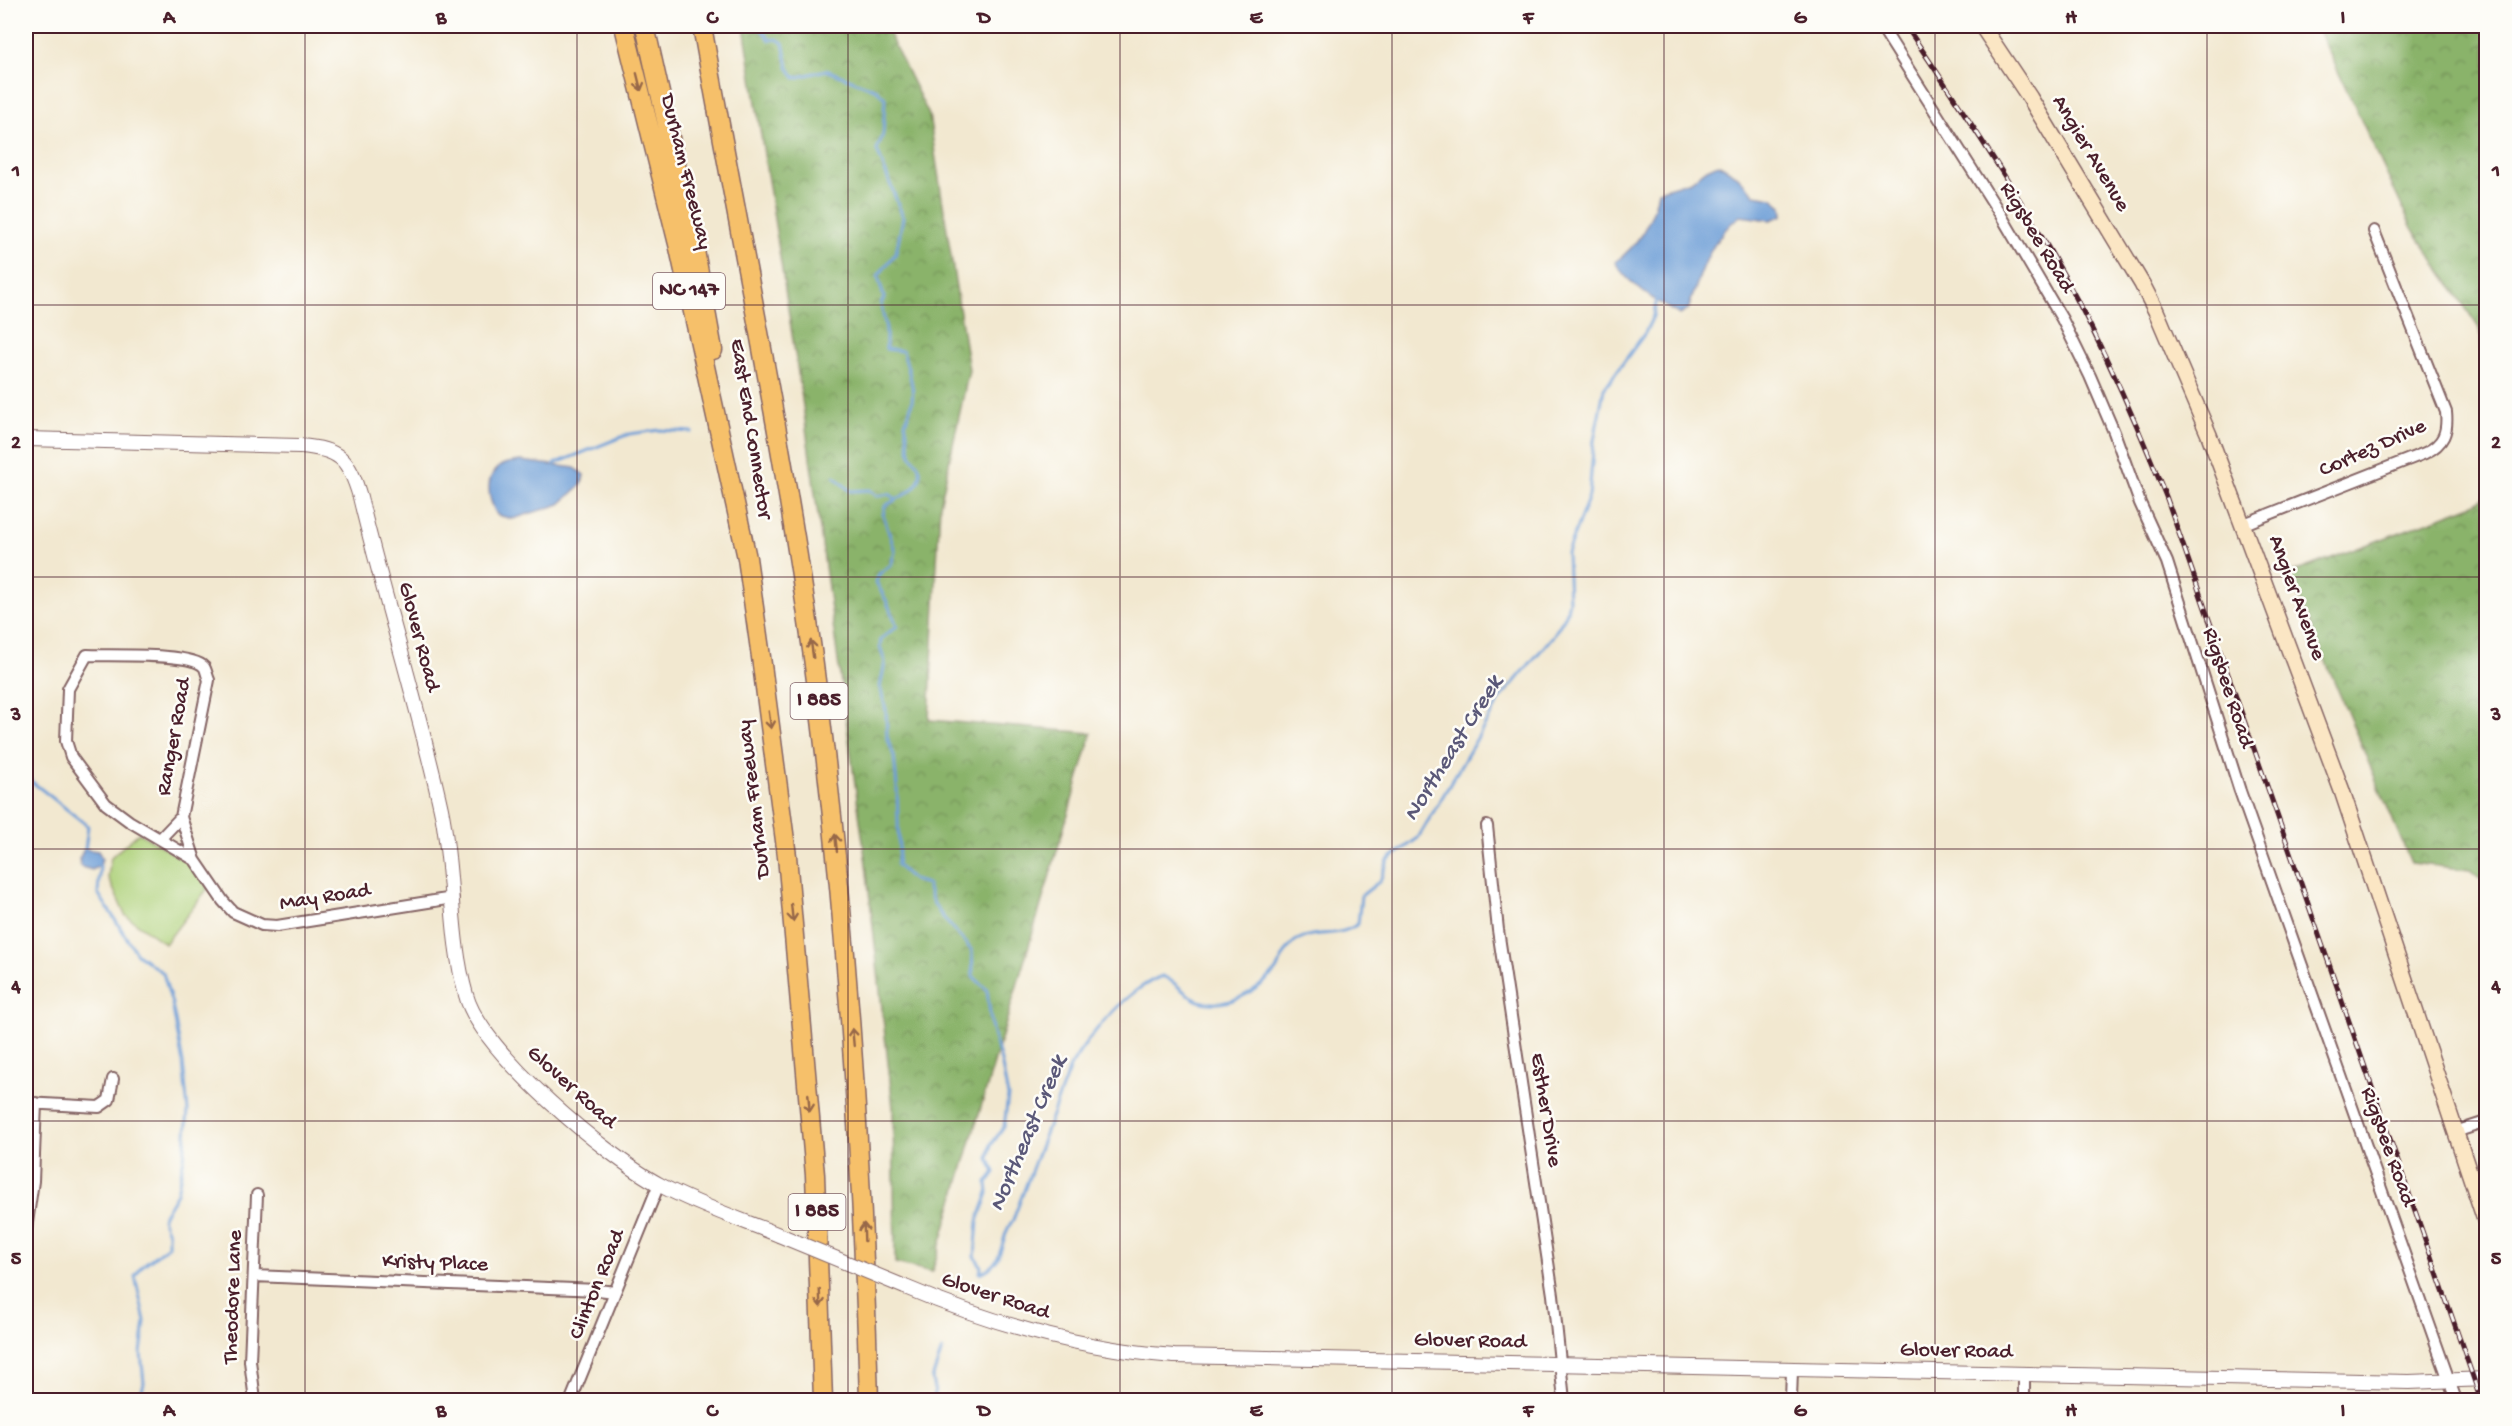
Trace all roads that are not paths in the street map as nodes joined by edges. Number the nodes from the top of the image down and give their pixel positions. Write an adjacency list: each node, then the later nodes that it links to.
1 (624, 26): 9 (highway, Durham Freeway / NC 147, one-way to 9)
2 (645, 26): 9 (highway, East End Connector / I 885)
3 (704, 26): 33 (highway, Durham Freeway / I 885, one-way to 3)
4 (1881, 26): 29 (street, Rigsbee Road)
5 (1982, 26): 8 (main road, Angier Avenue)
6 (2374, 231): 8 (street, Cortez Drive)
7 (26, 439): 14 (street, Glover Road)
8 (2244, 524): 18 (main road, Angier Avenue)
9 (747, 558): 32 (highway, Durham Freeway / I 885, one-way to 32)
10 (181, 817): 12 (street); 12 (street, Ranger Road); 13 (street, Ranger Road)
11 (1487, 826): 25 (street, Esther Drive)
12 (160, 838): 13 (street)
13 (195, 860): 14 (street, May Road)
14 (453, 898): 19 (street, Glover Road)
15 (113, 1079): 16 (street)
16 (31, 1103): 22 (street)
17 (2487, 1122): 18 (street)
18 (2455, 1132): 21 (main road, Angier Avenue)
19 (659, 1184): 24 (street, Clinton Road); 25 (street, Glover Road, bridge)
20 (257, 1195): 23 (street, Theodore Lane)
21 (2487, 1223)
22 (26, 1230)
23 (254, 1276): 24 (street, Kristy Place); 30 (street, Theodore Lane)
24 (615, 1292): 31 (street, Clinton Road)
25 (1560, 1364): 26 (street, Glover Road); 34 (street, Esther Drive)
26 (1792, 1370): 27 (street, Glover Road); 35 (street)
27 (2024, 1374): 29 (street, Glover Road); 36 (street)
28 (2487, 1379): 29 (street, Glover Road)
29 (2449, 1382): 37 (street, Rigsbee Road)
30 (255, 1401)
31 (572, 1401)
32 (823, 1401)
33 (868, 1401)
34 (1564, 1401)
35 (1791, 1401)
36 (2024, 1401)
37 (2456, 1401)

